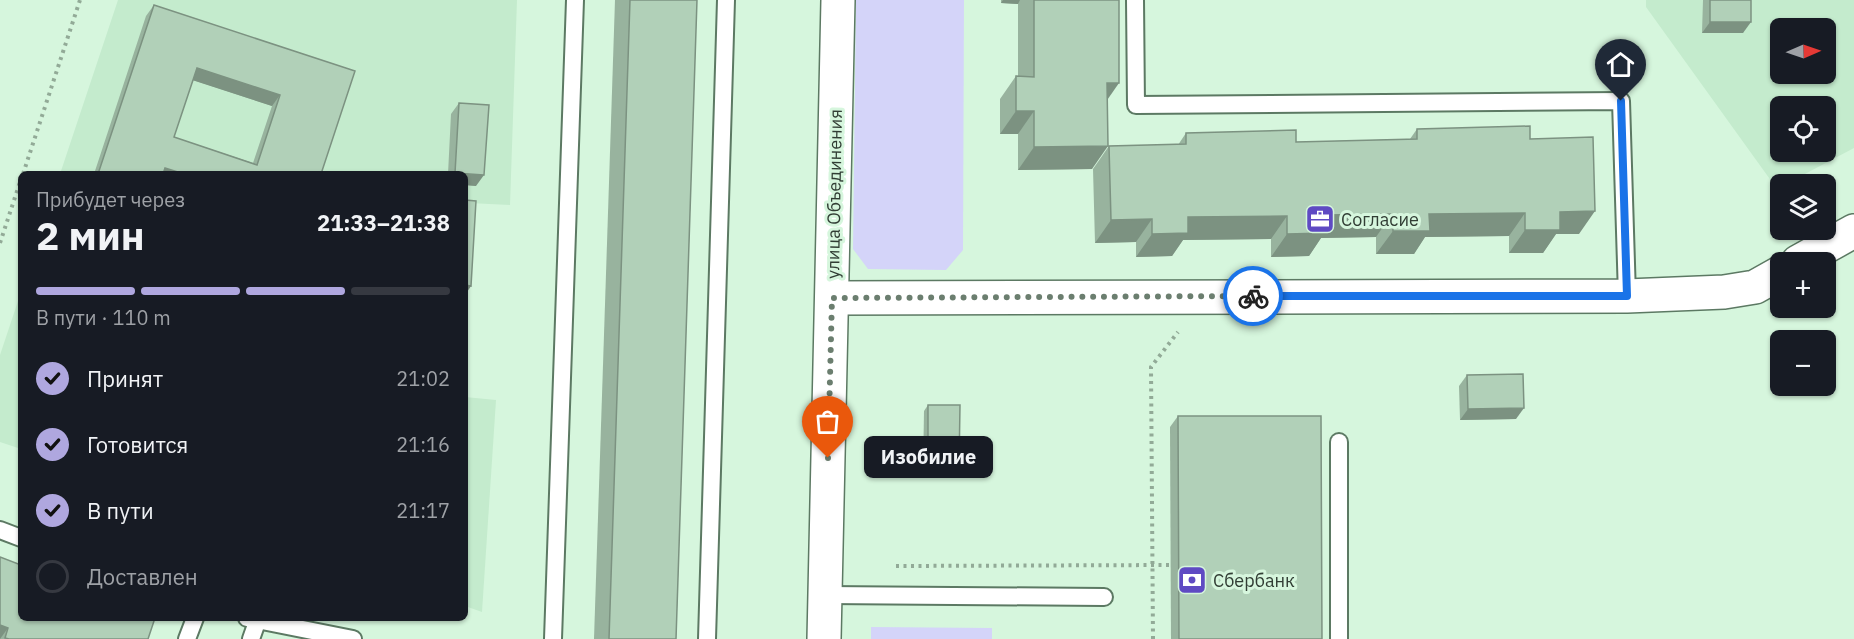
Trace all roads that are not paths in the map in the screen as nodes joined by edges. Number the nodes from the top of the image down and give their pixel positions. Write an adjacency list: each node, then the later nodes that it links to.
1 (576, 0): 21 (lane)
2 (726, 0): 22 (lane)
3 (838, 0): 9 (street, улица Объединения)
4 (1135, 0): 8 (lane)
5 (1854, 231): 6 (street)
6 (1816, 252)
7 (1770, 279): 8 (street)
8 (1627, 296): 9 (street)
9 (832, 298): 13 (street, улица Объединения)
10 (1340, 442): 24 (lane)
11 (0, 530): 12 (lane)
12 (18, 537)
13 (825, 595): 14 (lane); 23 (street, улица Объединения)
14 (1104, 597)
15 (194, 621): 18 (lane)
16 (252, 621): 19 (lane)
17 (257, 621): 20 (lane)
18 (188, 639)
19 (251, 639)
20 (353, 639)
21 (553, 639)
22 (707, 639)
23 (824, 639)
24 (1339, 639)

